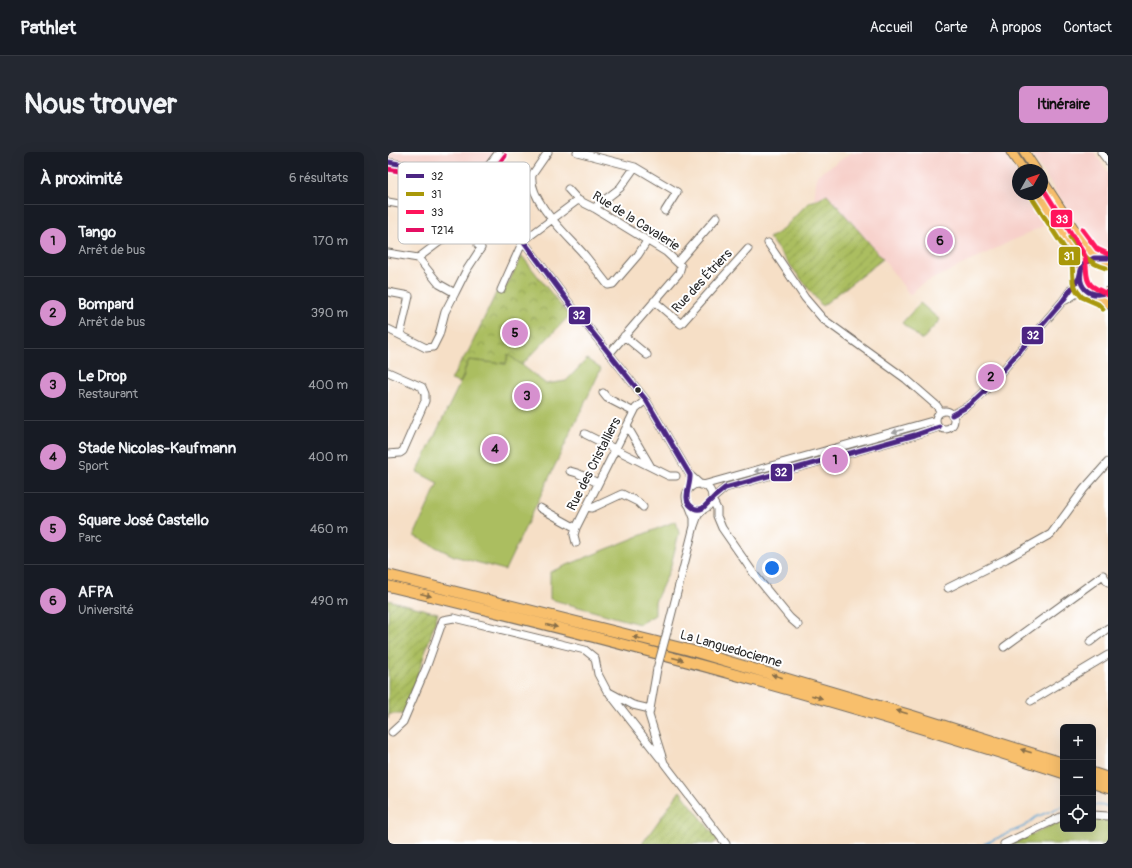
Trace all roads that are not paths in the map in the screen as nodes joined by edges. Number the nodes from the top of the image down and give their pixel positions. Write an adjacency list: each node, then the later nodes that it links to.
1 (499, 152): 9 (street)
2 (548, 152): 23 (street)
3 (577, 152): 13 (street)
4 (1011, 152): 11 (main road)
5 (1024, 152): 12 (main road)
6 (1102, 152): 7 (street)
7 (1108, 161)
8 (388, 162): 10 (street)
9 (493, 162)
10 (398, 164)
11 (1019, 164)
12 (1032, 164)
13 (635, 167): 20 (street); 21 (street)
14 (568, 189): 16 (street)
15 (1048, 189): 34 (main road)
16 (578, 200): 20 (street, Rue de la Cavalerie); 23 (street, Rue de la Cavalerie)
17 (1042, 200): 36 (main road)
18 (388, 202): 19 (street)
19 (398, 204)
20 (594, 208): 25 (street, Rue de la Cavalerie)
21 (665, 211)
22 (717, 217): 35 (street)
23 (552, 219): 24 (street, Rue de la Cavalerie); 25 (street)
24 (530, 236)
25 (647, 241): 35 (street, Rue de la Cavalerie)
26 (768, 243): 56 (street)
27 (437, 244): 33 (street)
28 (522, 244): 38 (street)
29 (525, 244): 50 (street)
30 (478, 245): 42 (street)
31 (748, 249): 44 (street, Rue des Étriers)
32 (388, 253): 33 (street)
33 (418, 258): 42 (street)
34 (1105, 259): 36 (main road)
35 (678, 262): 44 (street, Rue de la Cavalerie)
36 (1082, 268): 37 (main road)
37 (1079, 278): 40 (main road); 45 (street)
38 (501, 290)
39 (388, 292): 48 (street)
40 (1088, 292): 43 (main road); 45 (street)
41 (1108, 292): 43 (main road)
42 (455, 293): 48 (street)
43 (1098, 295): 46 (main road)
44 (654, 301): 49 (street, Rue de la Cavalerie)
45 (1062, 302): 57 (street)
46 (1108, 304)
47 (388, 329): 48 (street)
48 (400, 335)
49 (624, 336): 50 (street, Rue de la Cavalerie); 51 (street)
50 (609, 354): 54 (street)
51 (647, 355)
52 (388, 372): 62 (street)
53 (603, 393): 55 (street)
54 (646, 400): 55 (street, Rue des Cristalliers); 66 (street)
55 (634, 412): 59 (street, Rue des Cristalliers)
56 (941, 412): 57 (street); 58 (street)
57 (952, 415): 58 (street)
58 (937, 424): 69 (street, one-way to 69); 71 (street)
59 (627, 426): 61 (street, Rue des Cristalliers); 64 (street)
60 (586, 434): 61 (street)
61 (615, 449): 64 (street); 68 (street, Rue des Cristalliers)
62 (388, 454)
63 (1108, 462): 83 (street)
64 (651, 467): 67 (street)
65 (570, 471): 68 (street)
66 (690, 475): 69 (street); 70 (street)
67 (676, 476)
68 (598, 483): 73 (street, Rue des Cristalliers)
69 (702, 485): 70 (street); 71 (street)
70 (689, 489): 72 (street)
71 (710, 501): 76 (street); 84 (street)
72 (689, 505): 76 (street); 77 (street)
73 (587, 507): 74 (street); 78 (street, Rue des Cristalliers)
74 (643, 507)
75 (540, 508): 78 (street)
76 (704, 509): 77 (street)
77 (694, 526): 91 (street, bridge)
78 (576, 528): 79 (street, Rue des Cristalliers)
79 (576, 543)
80 (388, 575): 93 (highway, La Languedocienne, one-way to 80)
81 (1108, 582): 87 (street)
82 (388, 586): 95 (highway, La Languedocienne, one-way to 95)
83 (948, 588)
84 (798, 625)
85 (1108, 628): 86 (street)
86 (1090, 642)
87 (1004, 647)
88 (1108, 655): 90 (street)
89 (607, 691): 91 (street); 92 (street); 94 (street)
90 (1031, 700)
91 (650, 709): 94 (street)
92 (392, 732)
93 (1060, 762)
94 (664, 763): 103 (street)
95 (1060, 772)
96 (1096, 774): 97 (highway)
97 (1108, 778)
98 (1096, 784): 99 (highway)
99 (1108, 788)
100 (1096, 815): 101 (street)
101 (1108, 816)
102 (1060, 817): 104 (street)
103 (726, 844)
104 (1004, 844)

